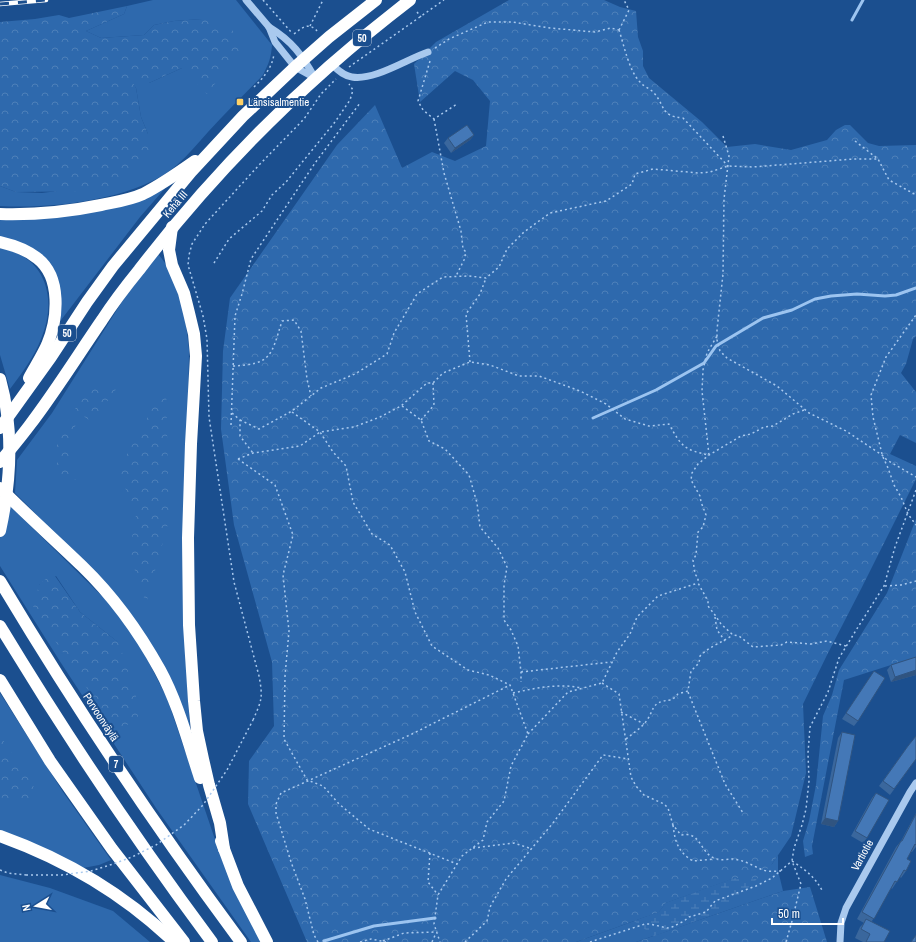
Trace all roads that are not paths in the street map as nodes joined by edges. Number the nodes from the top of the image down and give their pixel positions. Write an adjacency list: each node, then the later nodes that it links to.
1 (246, 0): 4 (street)
2 (376, 0): 6 (highway, Kehä III / 50)
3 (410, 0): 7 (highway, Kehä III / 50)
4 (269, 27): 6 (street); 8 (street)
5 (431, 51): 7 (street)
6 (304, 59): 8 (highway, Kehä III / 50); 9 (street)
7 (331, 64): 9 (highway, Kehä III / 50)
8 (295, 67): 9 (street); 10 (highway, Kehä III / 50)
9 (315, 78): 12 (highway, Kehä III / 50)
10 (212, 149): 11 (highway); 15 (highway, Kehä III / 50)
11 (0, 214)
12 (172, 227): 17 (highway, Kehä III / 50); 25 (highway)
13 (0, 242): 15 (highway)
14 (0, 379): 19 (highway, bridge)
15 (10, 415): 16 (highway, Kehä III / 50)
16 (0, 428)
17 (0, 462)
18 (0, 488): 25 (highway)
19 (0, 531)
20 (0, 581): 29 (highway, Porvoonväylä / 7)
21 (0, 626): 28 (highway, 7)
22 (0, 680): 27 (highway)
23 (916, 783): 31 (street, Vartiotie)
24 (0, 836): 26 (highway)
25 (224, 849): 30 (highway)
26 (174, 942)
27 (184, 942)
28 (212, 942)
29 (240, 942)
30 (266, 942)
31 (840, 942)

